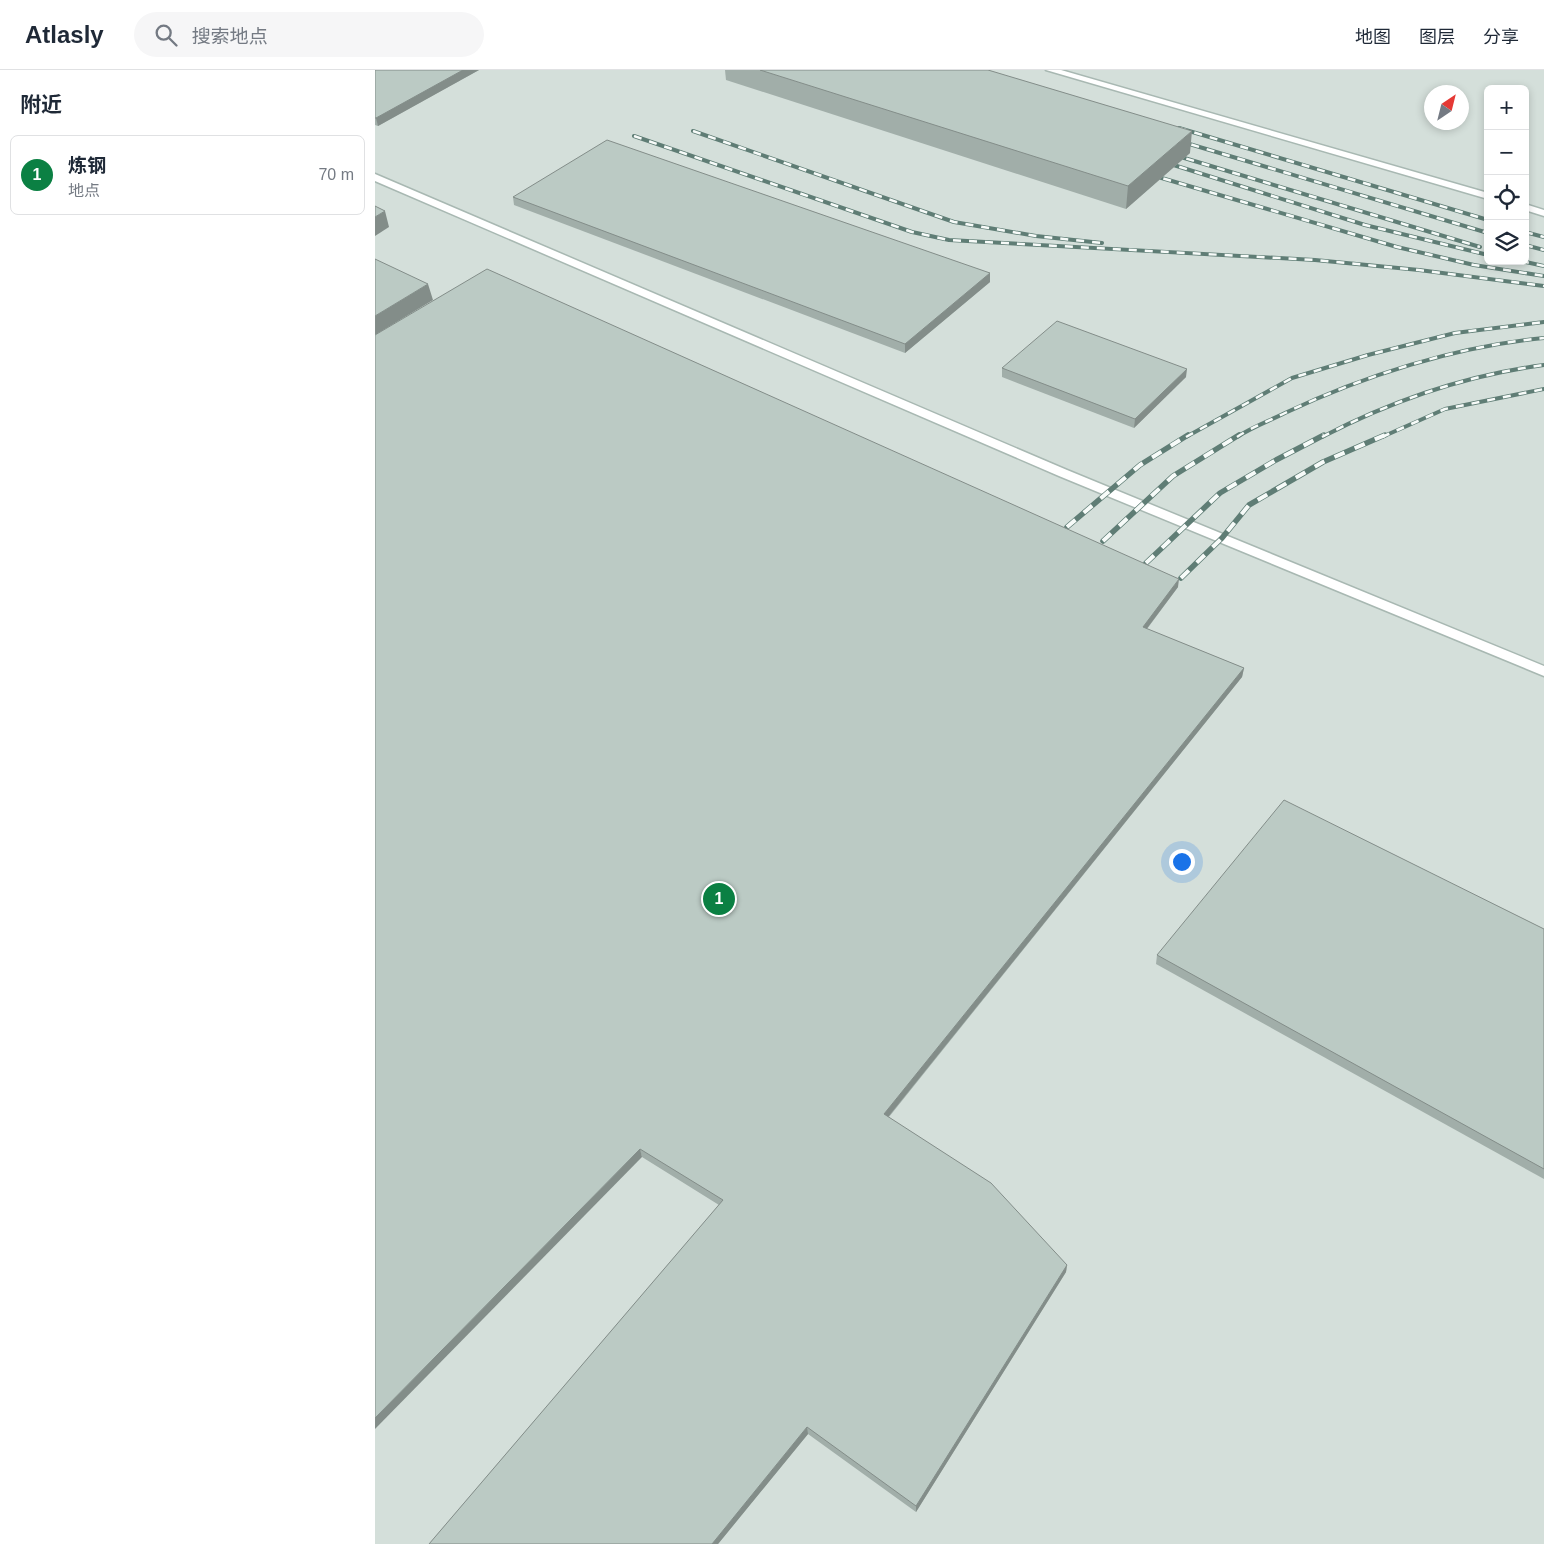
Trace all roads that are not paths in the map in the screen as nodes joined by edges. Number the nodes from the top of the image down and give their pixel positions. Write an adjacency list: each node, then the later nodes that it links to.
1 (1051, 70): 3 (lane)
2 (375, 177): 6 (lane)
3 (1484, 195)
4 (1529, 208): 5 (lane)
5 (1544, 213)
6 (1544, 671)

